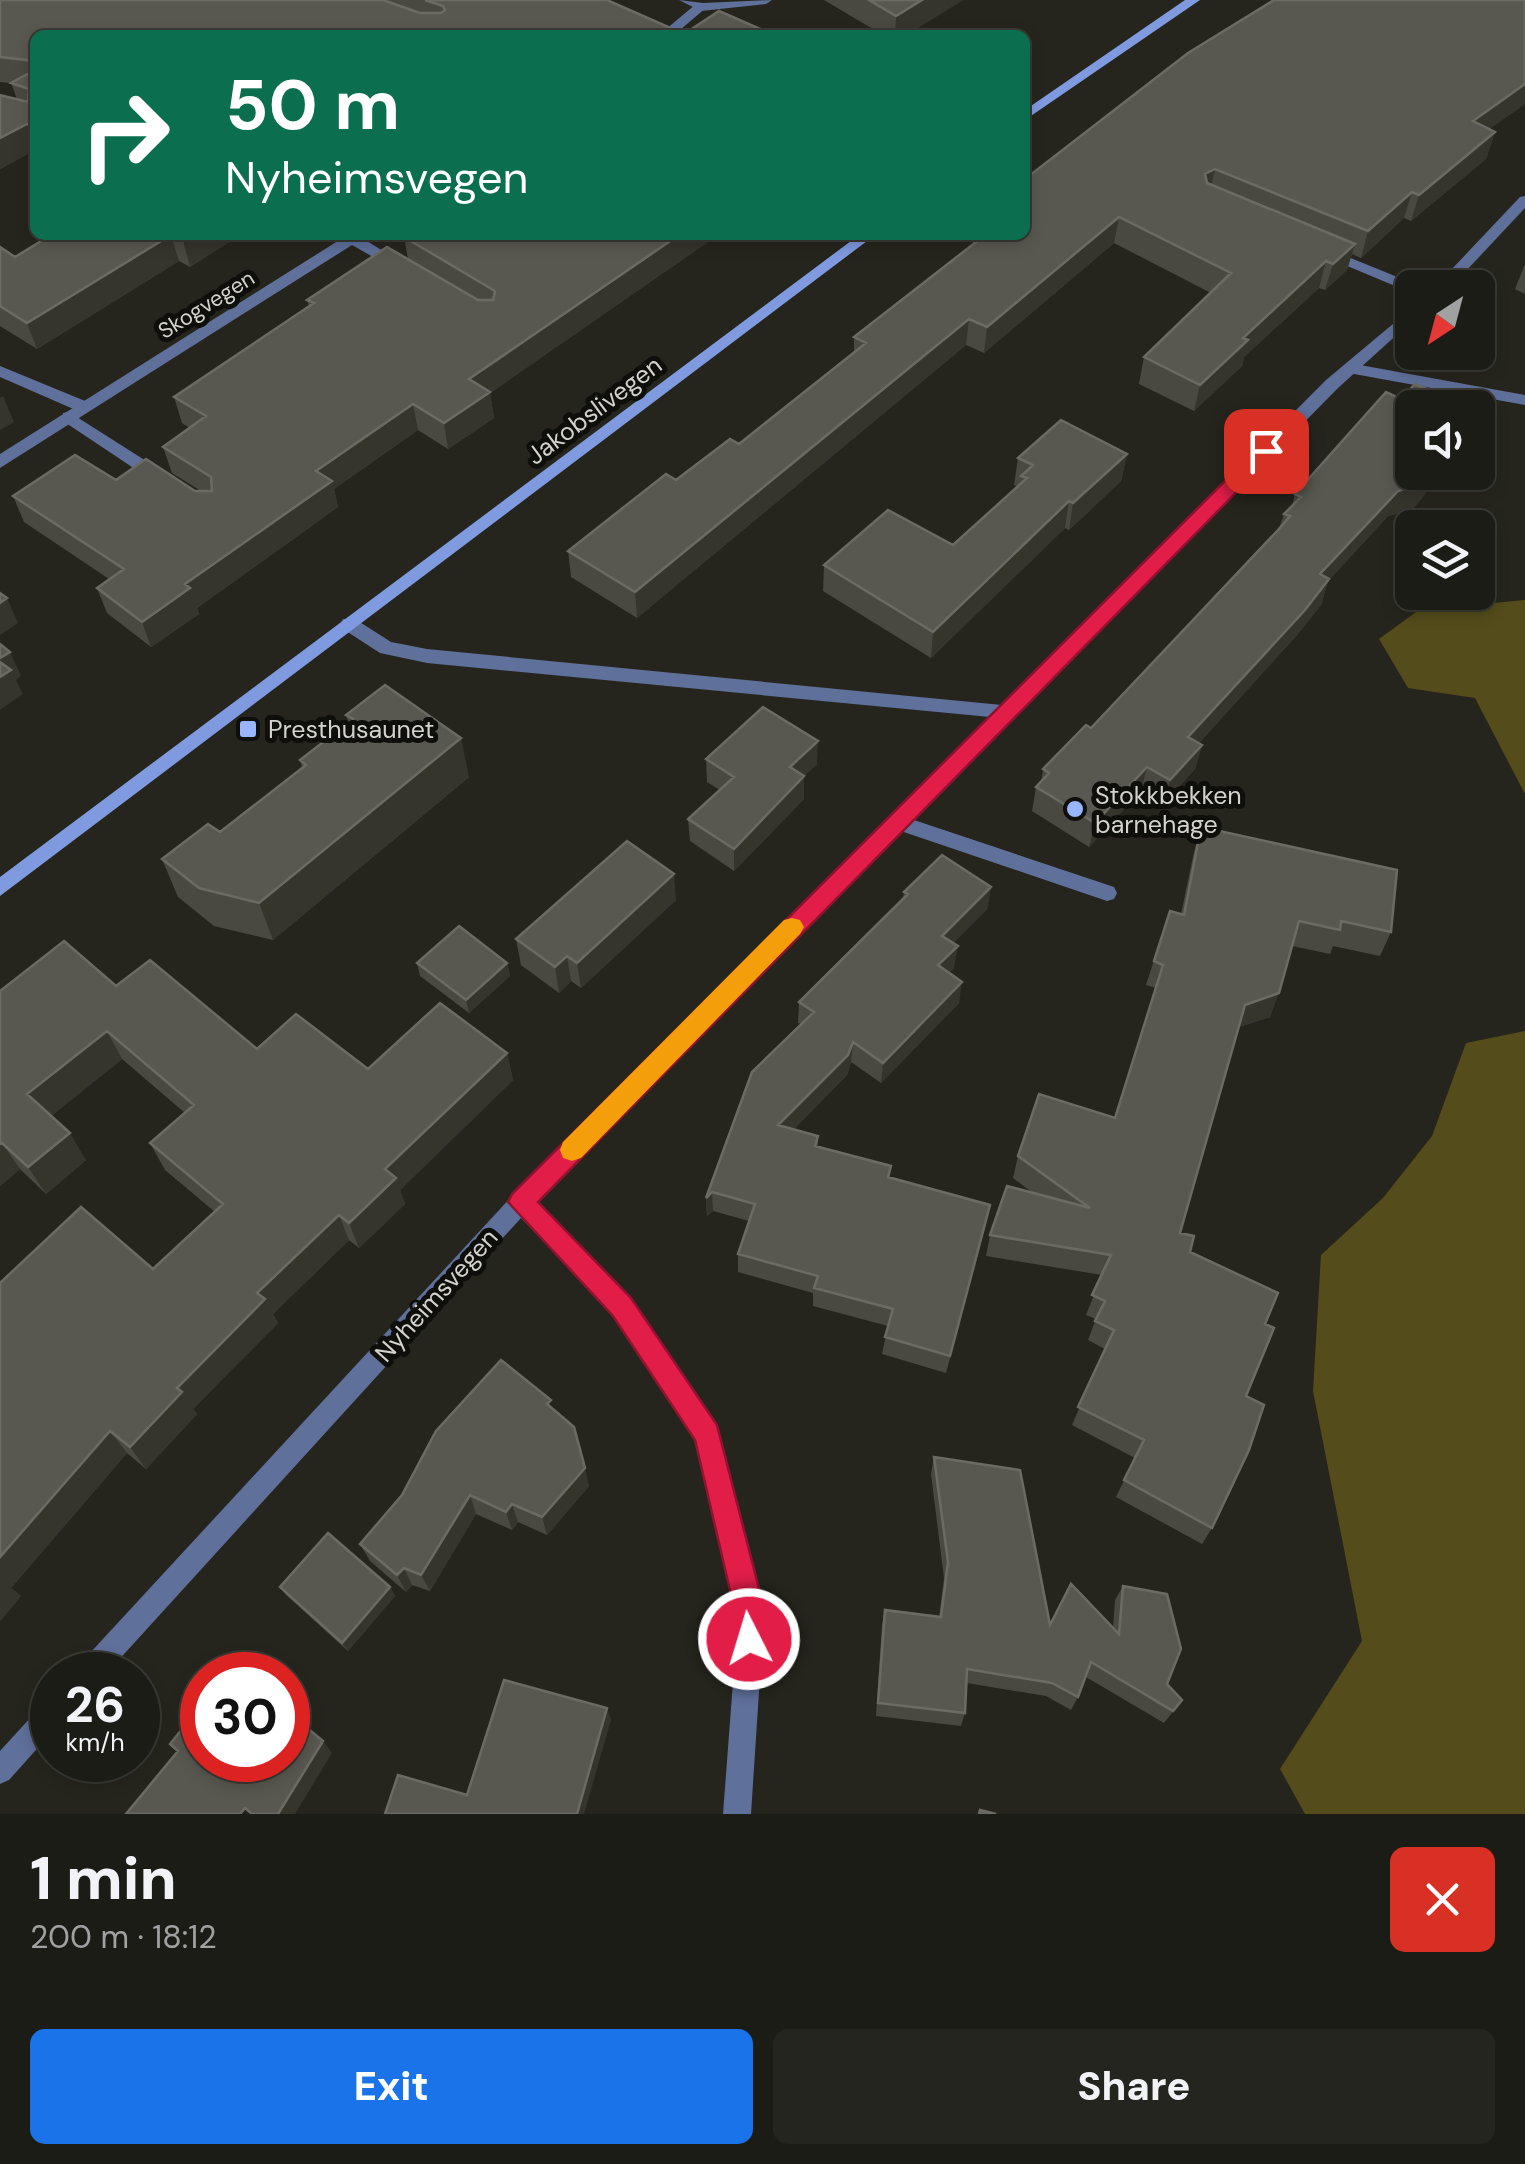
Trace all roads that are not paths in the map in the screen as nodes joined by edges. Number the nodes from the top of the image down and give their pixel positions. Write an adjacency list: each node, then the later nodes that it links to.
1 (685, 0): 4 (street)
2 (766, 0): 4 (street)
3 (1194, 0): 6 (street)
4 (701, 7): 5 (street)
5 (672, 30)
6 (1030, 113)
7 (1525, 200): 12 (street)
8 (346, 240): 19 (street, Skogvegen)
9 (358, 240): 13 (street, Skogvegen)
10 (861, 240): 22 (street, Jakobslivegen)
11 (1310, 246): 14 (street)
12 (1458, 270)
13 (420, 279)
14 (1395, 281)
15 (1395, 328): 16 (street, Nyheimsvegen)
16 (1350, 368): 18 (street); 23 (street, Nyheimsvegen)
17 (0, 371): 19 (street)
18 (1525, 400)
19 (76, 412): 20 (street, Skogvegen); 21 (street)
20 (0, 462)
21 (180, 490)
22 (349, 624): 23 (street); 25 (street, Jakobslivegen)
23 (1005, 712): 24 (street, Nyheimsvegen)
24 (896, 822): 26 (street); 27 (street, Nyheimsvegen)
25 (0, 888)
26 (1107, 893)
27 (521, 1202): 28 (street, Nyheimsvegen); 31 (street)
28 (109, 1652)
29 (30, 1738): 30 (street)
30 (0, 1771)
31 (737, 1814)

